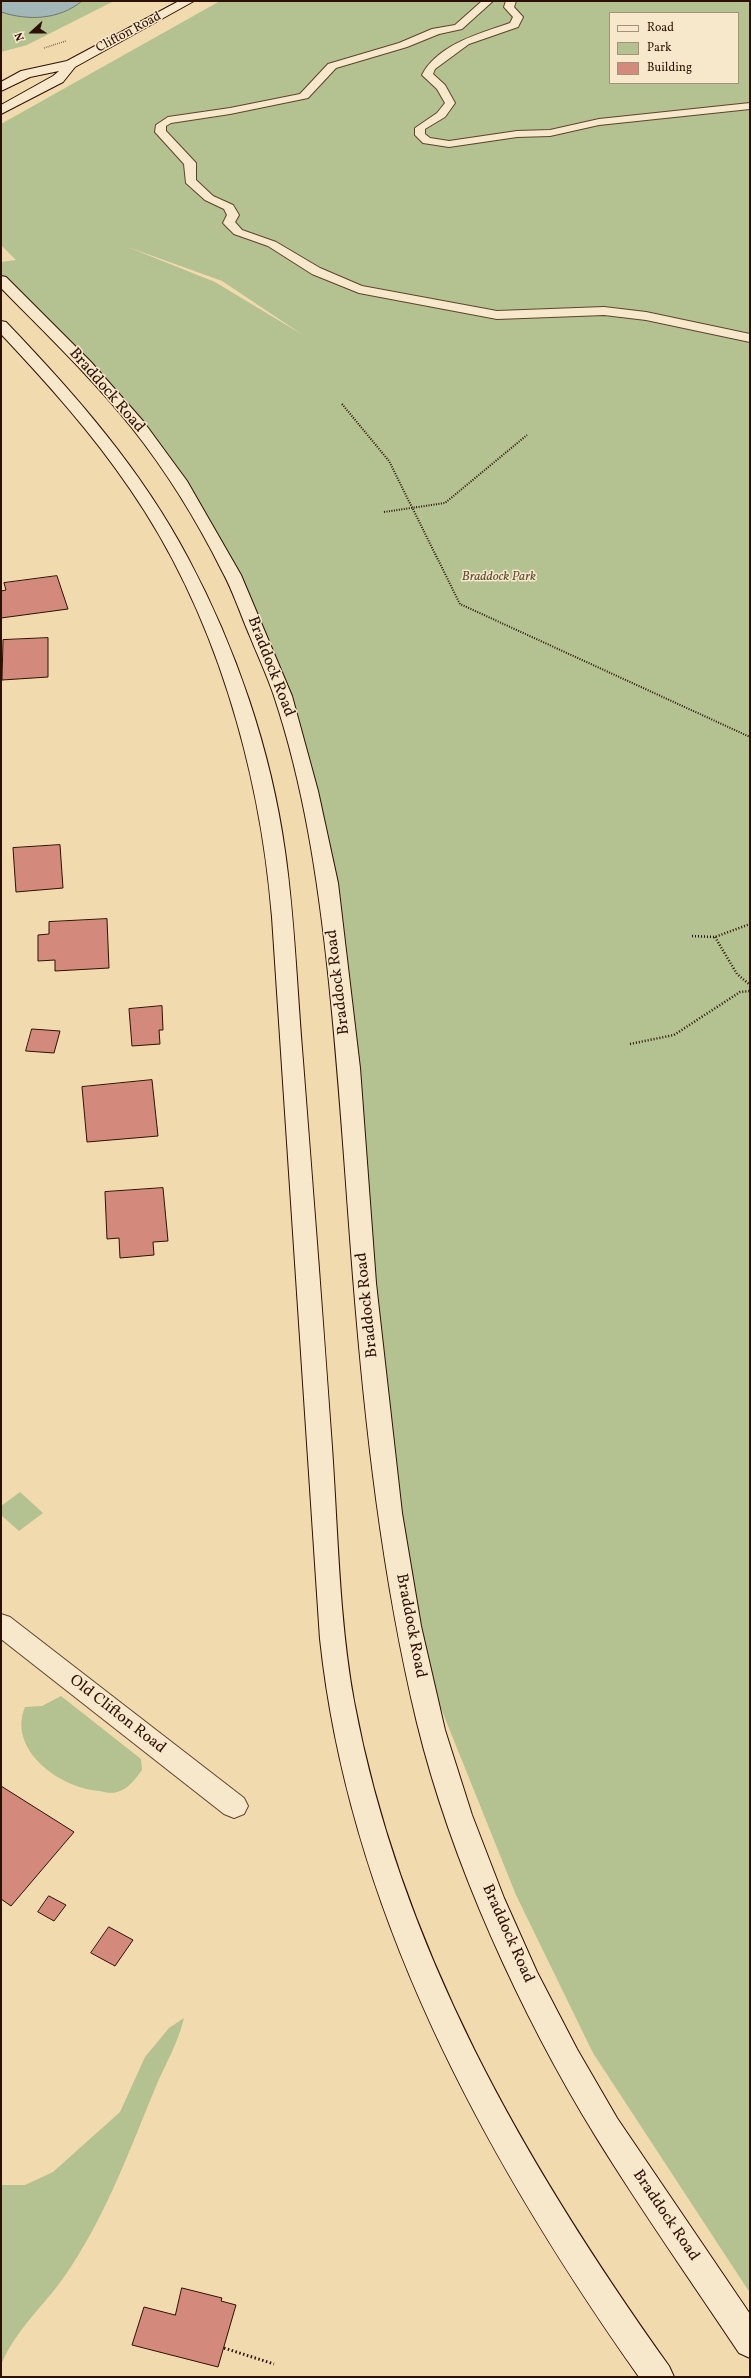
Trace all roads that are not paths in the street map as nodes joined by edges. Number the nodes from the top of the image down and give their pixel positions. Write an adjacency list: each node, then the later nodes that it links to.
1 (188, 1): 4 (main road, Clifton Road)
2 (488, 1): 10 (lane)
3 (511, 1): 6 (lane)
4 (71, 64): 5 (main road, Clifton Road); 7 (main road, Clifton Road)
5 (1, 87)
6 (750, 106)
7 (1, 110)
8 (1, 280): 13 (main road, Braddock Road)
9 (1, 325): 14 (main road, Braddock Road)
10 (750, 338)
11 (1, 1624): 12 (main road, Old Clifton Road)
12 (234, 1806)
13 (750, 2342)
14 (658, 2377)

